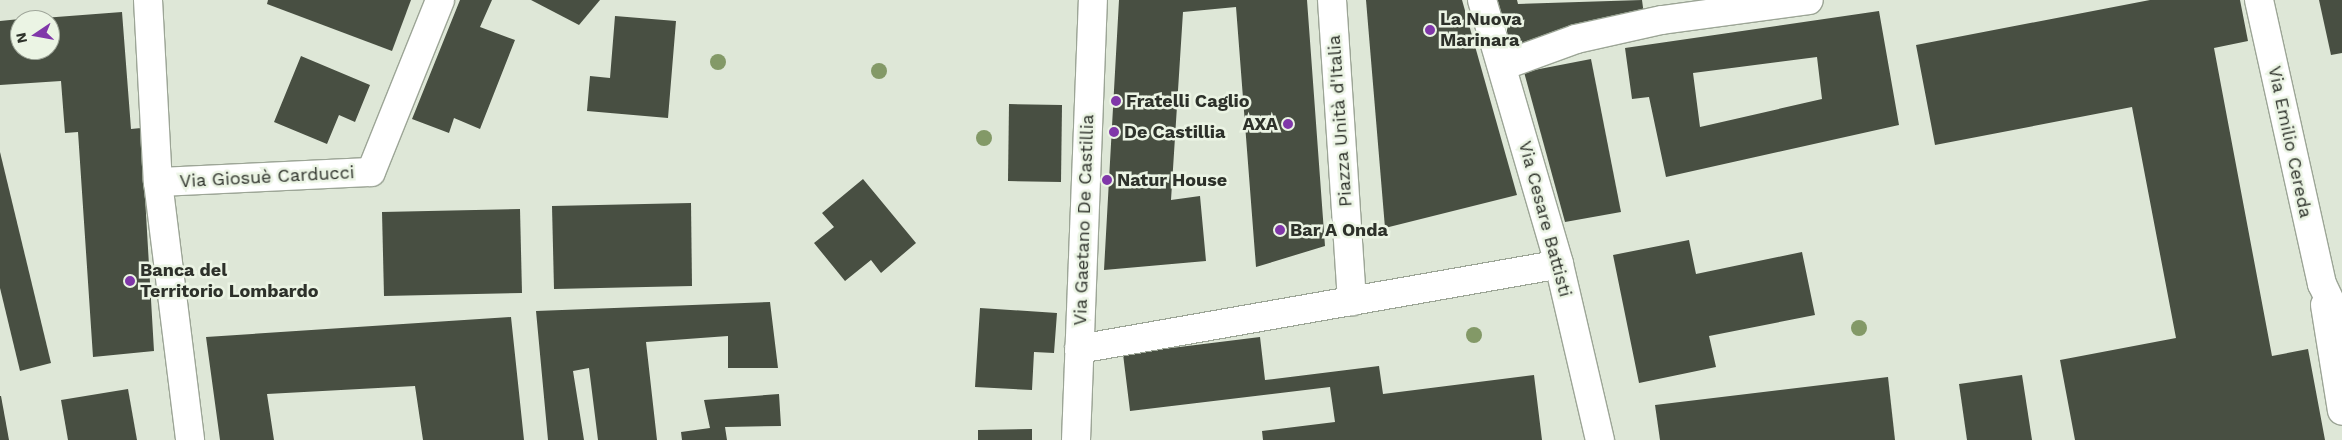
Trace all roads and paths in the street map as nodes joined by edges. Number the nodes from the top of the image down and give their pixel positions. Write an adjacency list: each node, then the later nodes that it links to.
1 (148, 0): 9 (street)
2 (440, 0): 9 (street, Via Giosuè Carducci)
3 (1093, 0): 14 (street, Via Gaetano De Castillia)
4 (1332, 0): 12 (street, Piazza Unità d'Italia)
5 (1482, 0): 8 (street, Via Cesare Battisti)
6 (1809, 0): 8 (street)
7 (2259, 0): 11 (street, Via Emilio Cereda)
8 (1502, 66): 10 (street, Via Cesare Battisti)
9 (158, 182): 16 (street)
10 (1559, 264): 12 (street); 18 (street, Via Cesare Battisti)
11 (2322, 284): 13 (street, Via Emilio Cereda); 15 (street, Via Emilio Cereda)
12 (1352, 301): 14 (street)
13 (2342, 326)
14 (1079, 350): 17 (street, Via Gaetano De Castillia)
15 (2342, 411)
16 (190, 440)
17 (1076, 440)
18 (1600, 440)

